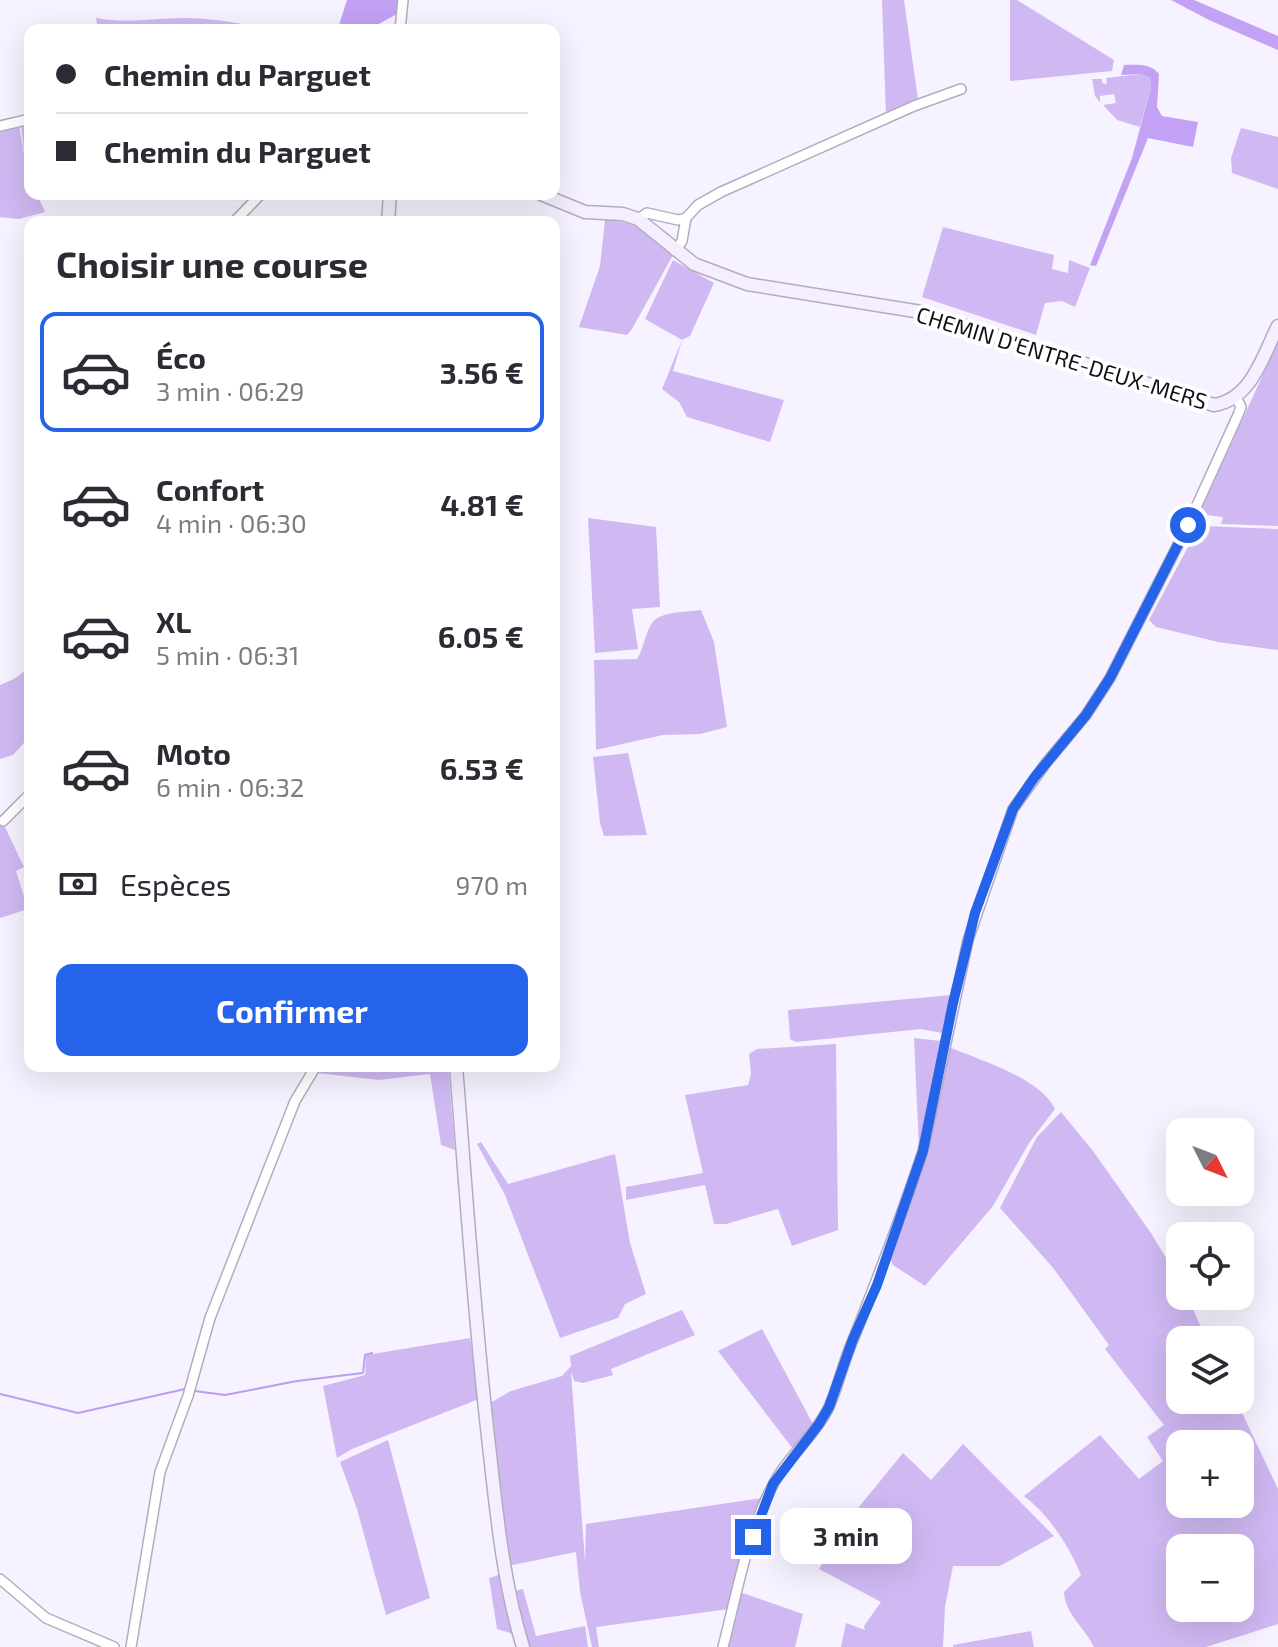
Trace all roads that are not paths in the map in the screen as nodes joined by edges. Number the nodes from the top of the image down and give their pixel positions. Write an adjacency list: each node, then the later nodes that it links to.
1 (403, 0): 2 (street)
2 (401, 24)
3 (961, 89): 9 (street)
4 (24, 120): 5 (street)
5 (0, 126)
6 (255, 200): 8 (street)
7 (556, 200): 10 (street)
8 (240, 216)
9 (686, 218): 10 (street); 11 (street)
10 (638, 219): 11 (street, CHEMIN D'ENTRE-DEUX-MERS)
11 (675, 251): 13 (street, CHEMIN D'ENTRE-DEUX-MERS)
12 (1278, 326): 13 (street, CHEMIN D'ENTRE-DEUX-MERS)
13 (1236, 397): 22 (street)
14 (24, 800): 15 (street)
15 (3, 821)
16 (312, 1072): 20 (street)
17 (456, 1072): 21 (street)
18 (0, 1579): 19 (street)
19 (114, 1647)
20 (131, 1647)
21 (523, 1647)
22 (723, 1647)

